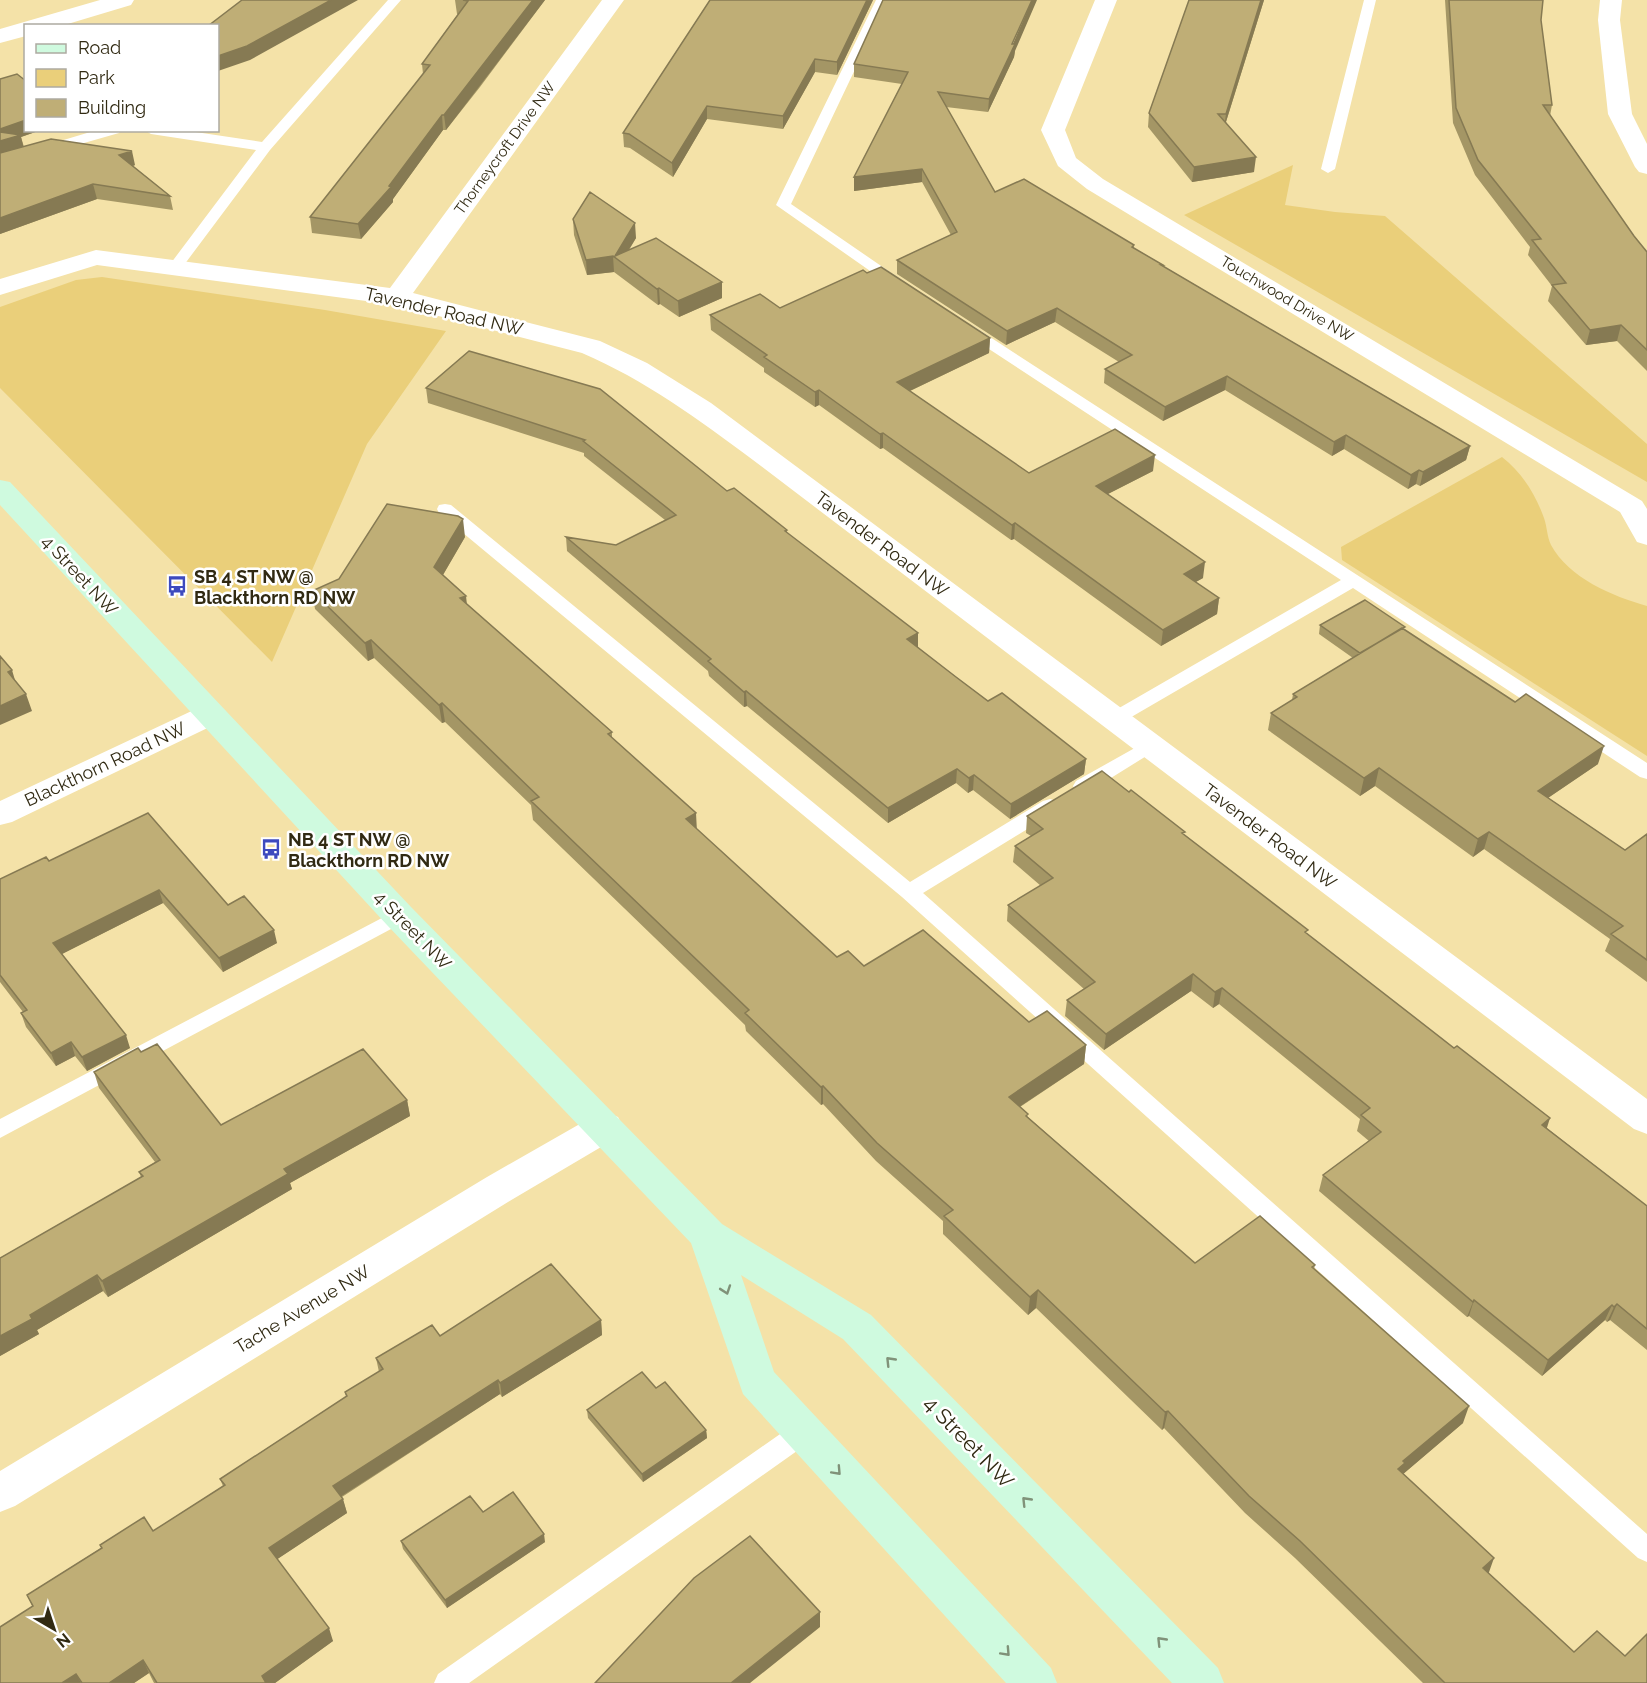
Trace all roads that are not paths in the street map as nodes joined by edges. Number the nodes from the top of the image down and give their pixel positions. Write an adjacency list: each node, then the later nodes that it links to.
1 (123, 0): 8 (street)
2 (395, 0): 13 (lane)
3 (613, 0): 20 (street, Thorneycroft Drive NW)
4 (882, 0): 19 (lane)
5 (1106, 0): 24 (street, Touchwood Drive NW)
6 (1370, 0): 16 (lane)
7 (1611, 0): 15 (street)
8 (43, 24)
9 (24, 30): 10 (street)
10 (0, 36)
11 (107, 132): 14 (lane)
12 (164, 132): 13 (lane)
13 (265, 147): 17 (lane)
14 (0, 163)
15 (1647, 167)
16 (1328, 169)
17 (176, 266): 18 (street, Tavender Road NW); 20 (street, Tavender Road NW)
18 (0, 287)
19 (913, 294)
20 (397, 297): 27 (street, Tavender Road NW)
21 (953, 320): 25 (lane)
22 (0, 488): 26 (main road, 4 Street NW)
23 (445, 509): 31 (lane)
24 (1647, 536)
25 (1354, 580): 27 (lane); 29 (lane)
26 (209, 715): 30 (street, Blackthorn Road NW); 32 (main road, 4 Street NW)
27 (1114, 719): 28 (street, Tavender Road NW)
28 (1149, 746): 31 (lane); 33 (street, Tavender Road NW)
29 (1647, 772)
30 (0, 814)
31 (909, 892): 39 (lane)
32 (399, 916): 34 (main road, 4 Street NW); 35 (lane)
33 (1647, 1119)
34 (605, 1127): 36 (main road, 4 Street NW); 38 (street, Tache Avenue NW)
35 (0, 1129)
36 (708, 1235): 37 (main road, 4 Street NW, one-way to 37); 42 (main road, 4 Street NW, one-way to 36)
37 (802, 1433): 40 (lane); 41 (main road, 4 Street NW, one-way to 41)
38 (0, 1493)
39 (1647, 1550)
40 (447, 1683)
41 (1035, 1683)
42 (1202, 1683)

